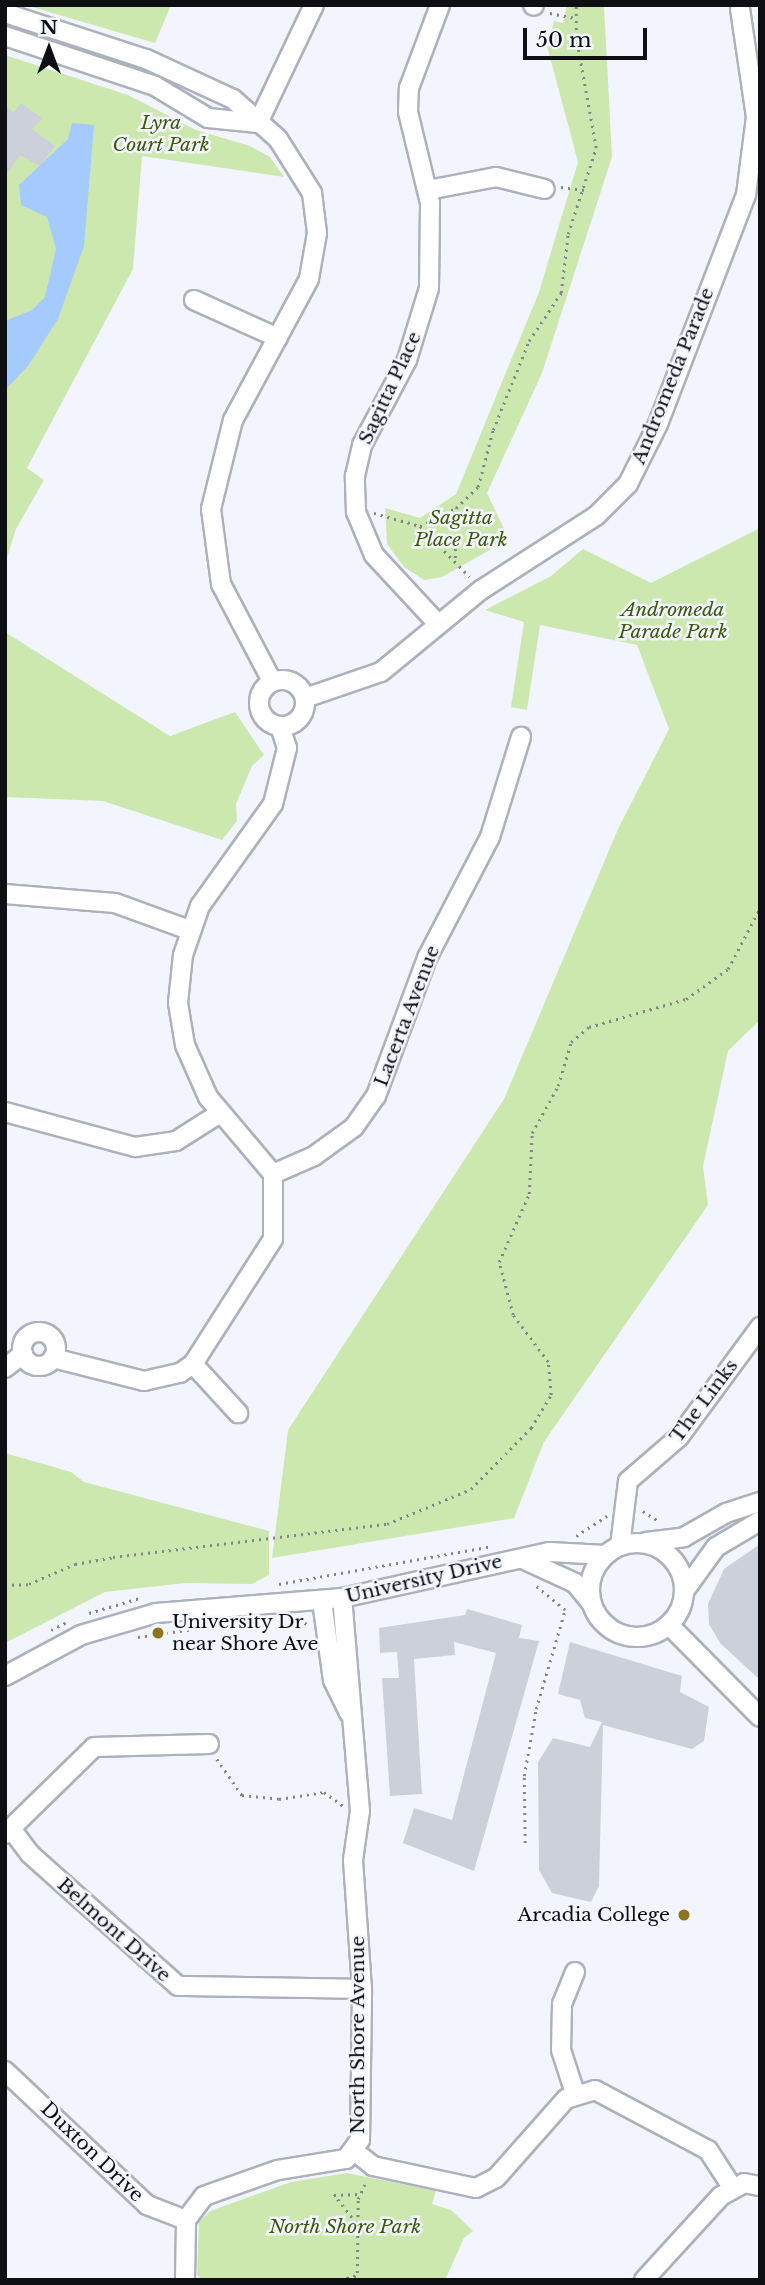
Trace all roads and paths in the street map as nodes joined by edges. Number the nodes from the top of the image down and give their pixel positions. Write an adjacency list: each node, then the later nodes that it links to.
1 (314, 5): 9 (street)
2 (440, 5): 11 (street, Sagitta Place)
3 (534, 5): 7 (path)
4 (576, 5): 7 (path)
5 (738, 7): 21 (street, Andromeda Parade)
6 (5, 13): 9 (street)
7 (576, 18): 12 (path)
8 (5, 36): 9 (street)
9 (258, 122): 14 (street)
10 (545, 189): 11 (street); 12 (path)
11 (428, 190): 16 (street, Sagitta Place)
12 (585, 190): 15 (path)
13 (194, 300): 14 (street)
14 (278, 338): 23 (street)
15 (456, 508): 17 (path); 19 (path)
16 (356, 512): 19 (path); 22 (street, Sagitta Place)
17 (456, 521): 18 (path); 20 (path)
18 (467, 523)
19 (420, 526): 20 (path)
20 (455, 560): 21 (path)
21 (481, 590): 22 (street, Andromeda Parade)
22 (438, 624): 24 (street, Andromeda Parade)
23 (272, 681): 24 (street); 25 (street)
24 (305, 698): 25 (street)
25 (280, 726): 29 (street)
26 (521, 737): 32 (street, Lacerta Avenue)
27 (5, 894): 29 (street)
28 (760, 908): 46 (path)
29 (189, 930): 31 (street)
30 (5, 1112): 31 (street)
31 (220, 1114): 32 (street)
32 (273, 1174): 36 (street)
33 (760, 1327): 42 (street, The Links)
34 (23, 1353): 35 (street); 35 (street); 37 (street)
35 (53, 1358): 36 (street)
36 (193, 1363): 38 (street)
37 (5, 1368)
38 (238, 1413)
39 (760, 1502): 41 (street)
40 (760, 1521): 47 (street)
41 (639, 1543): 42 (street); 47 (street)
42 (620, 1546): 43 (street)
43 (605, 1555): 44 (street, University Drive); 50 (street)
44 (522, 1559): 48 (street, University Drive); 50 (street, University Drive)
45 (527, 1580): 62 (path)
46 (5, 1585)
47 (685, 1590): 53 (street)
48 (342, 1598): 49 (street, University Drive); 57 (street, North Shore Avenue)
49 (322, 1601): 56 (street, University Drive); 57 (street, North Shore Avenue)
50 (591, 1603): 53 (street)
51 (287, 1620): 52 (path)
52 (308, 1623)
53 (669, 1625): 58 (street)
54 (207, 1627): 55 (path)
55 (132, 1638)
56 (5, 1676)
57 (349, 1713): 60 (street, North Shore Avenue)
58 (760, 1717)
59 (209, 1744): 60 (path); 61 (street)
60 (360, 1811): 64 (street, North Shore Avenue)
61 (8, 1832): 64 (street, Belmont Drive)
62 (525, 1843)
63 (575, 1972): 66 (street)
64 (362, 1989): 67 (street, North Shore Avenue)
65 (5, 2071): 70 (street, Duxton Drive)
66 (575, 2093): 67 (street); 69 (street)
67 (354, 2151): 70 (street, North Shore Avenue)
68 (760, 2186): 69 (street)
69 (732, 2187): 76 (street)
70 (186, 2220): 73 (street)
71 (358, 2224): 71 (path); 72 (path)
72 (357, 2275): 74 (path); 75 (path)
73 (185, 2280)
74 (340, 2280)
75 (357, 2280)
76 (645, 2280)

